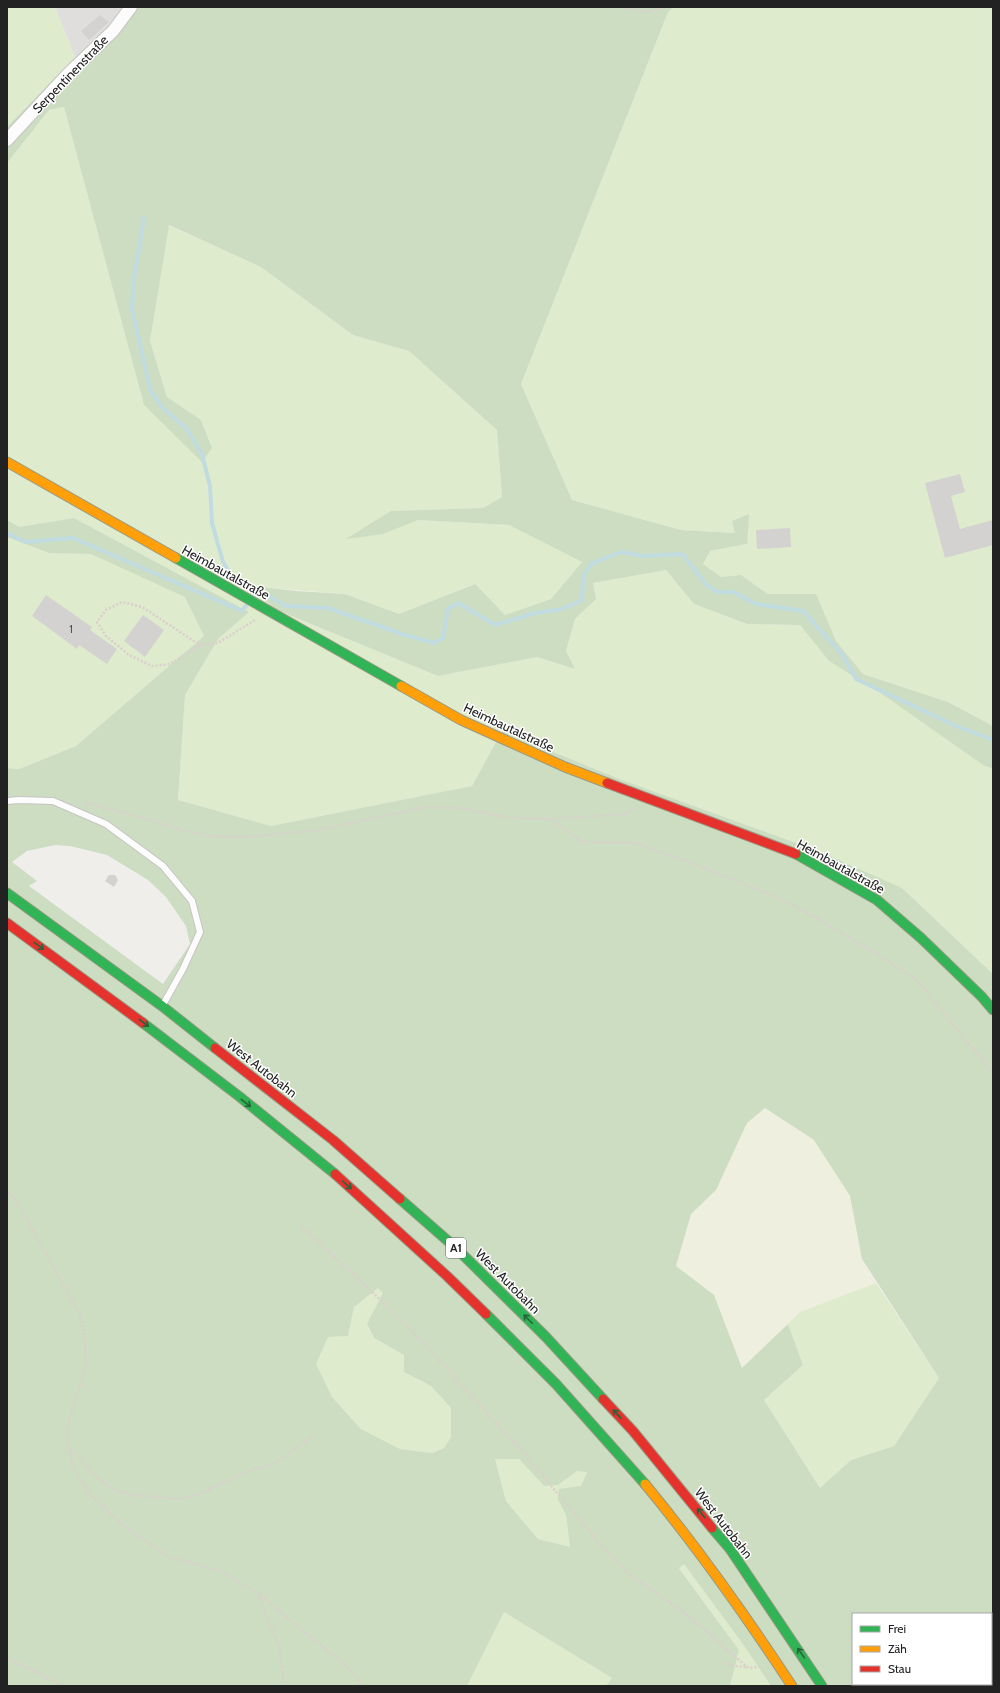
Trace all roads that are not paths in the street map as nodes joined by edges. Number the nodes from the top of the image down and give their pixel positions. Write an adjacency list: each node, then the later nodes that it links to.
1 (131, 7): 2 (street, Serpentinenstraße)
2 (7, 140)
3 (7, 462): 8 (main road, Heimbautalstraße)
4 (7, 801): 7 (lane)
5 (7, 893): 7 (main road, West Autobahn / A1)
6 (7, 923): 9 (main road, A1, one-way to 9)
7 (162, 1006): 10 (main road, West Autobahn / A1, one-way to 7)
8 (993, 1010)
9 (792, 1686)
10 (822, 1686)

